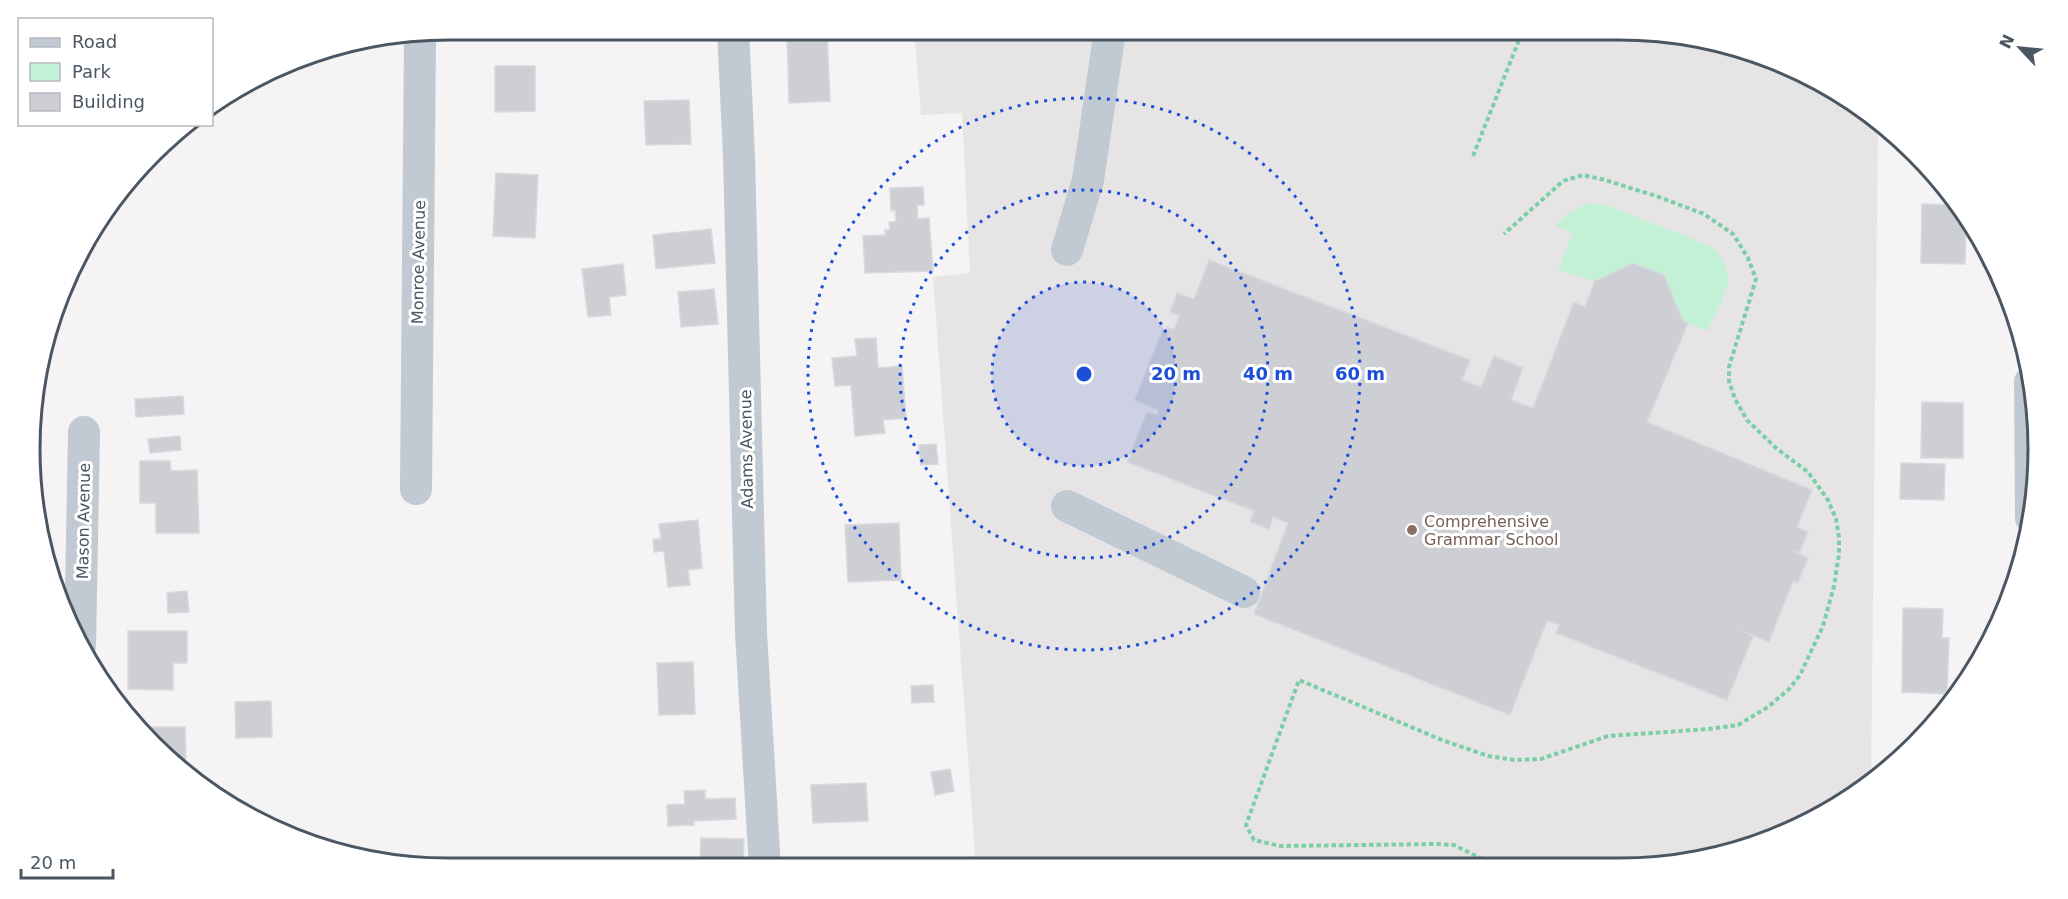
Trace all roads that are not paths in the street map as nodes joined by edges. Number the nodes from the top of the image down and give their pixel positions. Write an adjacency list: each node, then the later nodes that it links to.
1 (733, 40): 10 (street, Adams Avenue)
2 (1109, 40): 4 (street)
3 (420, 41): 6 (street, Monroe Avenue)
4 (1066, 250)
5 (84, 432): 9 (street, Mason Avenue)
6 (416, 489)
7 (1066, 507): 8 (street)
8 (1244, 592)
9 (80, 624)
10 (764, 858)

